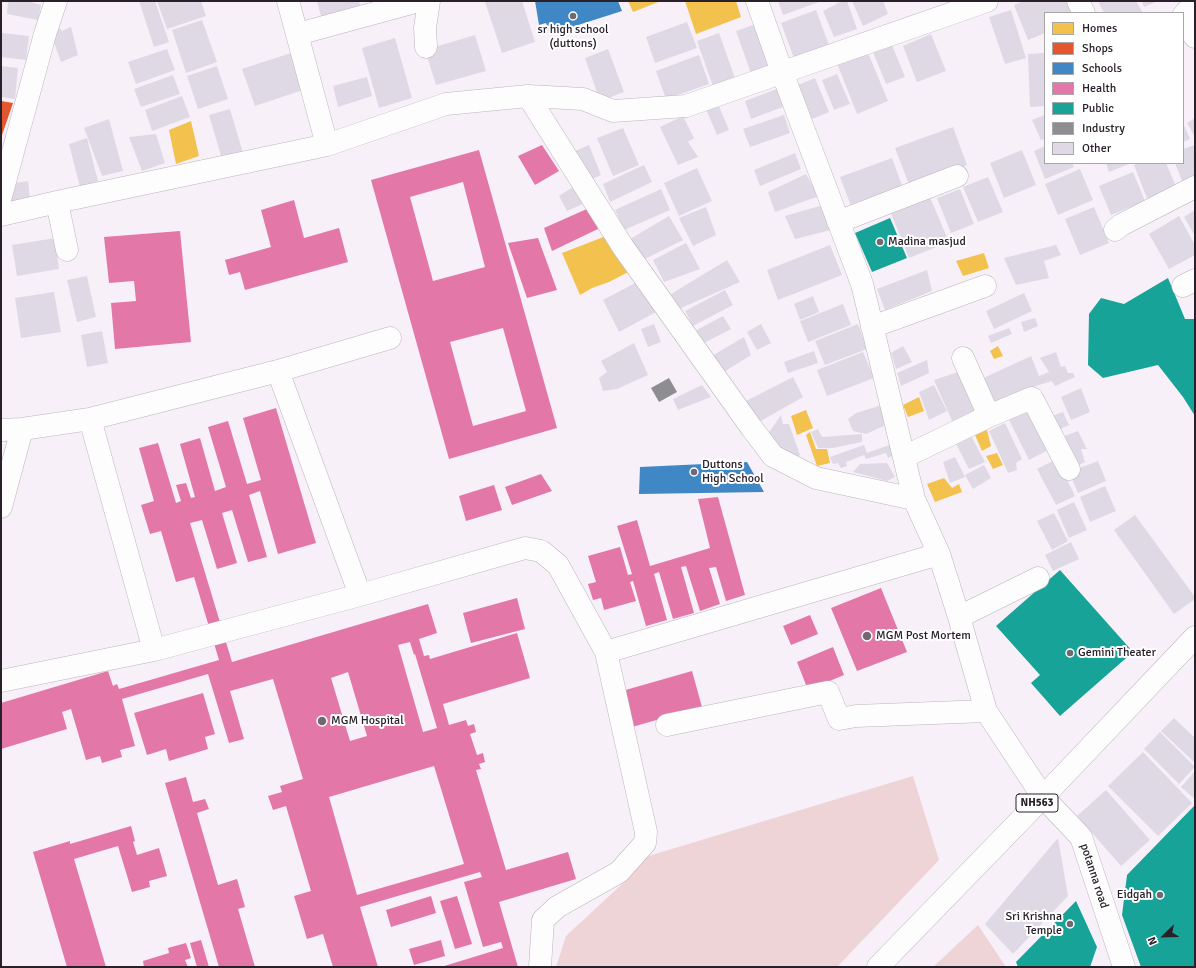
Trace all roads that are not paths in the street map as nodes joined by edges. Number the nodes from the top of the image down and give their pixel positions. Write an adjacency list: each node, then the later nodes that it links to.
1 (56, 1): 20 (main road)
2 (288, 1): 12 (main road)
3 (419, 1): 12 (main road)
4 (429, 1): 14 (main road)
5 (756, 1): 15 (main road, potanna road)
6 (987, 1): 15 (main road)
7 (1078, 1): 9 (main road)
8 (1195, 2): 10 (main road)
9 (1084, 12)
10 (1184, 15)
11 (1184, 21): 13 (main road)
12 (298, 34): 17 (main road)
13 (1195, 37)
14 (426, 48)
15 (782, 72): 16 (main road); 23 (main road, potanna road)
16 (528, 96): 17 (main road); 36 (main road)
17 (327, 145): 21 (main road)
18 (957, 176): 23 (main road)
19 (1195, 187): 24 (main road)
20 (1, 196)
21 (57, 202): 22 (main road); 25 (main road)
22 (1, 215)
23 (838, 222): 27 (main road, potanna road)
24 (1114, 230)
25 (67, 250)
26 (985, 286): 27 (main road)
27 (872, 327): 34 (main road, potanna road)
28 (390, 338): 30 (main road)
29 (963, 358): 31 (main road)
30 (278, 371): 32 (main road); 40 (main road)
31 (989, 416): 34 (main road); 35 (main road)
32 (90, 419): 33 (main road); 43 (main road)
33 (12, 430): 37 (main road)
34 (904, 457): 36 (main road, potanna road)
35 (1069, 469)
36 (914, 499): 38 (main road, potanna road)
37 (1, 507)
38 (939, 554): 41 (main road, potanna road); 44 (main road)
39 (1038, 578): 41 (main road)
40 (360, 594): 43 (main road); 44 (main road)
41 (959, 617): 46 (main road, potanna road)
42 (1195, 637): 48 (main road, NH563)
43 (154, 650): 45 (main road)
44 (606, 652): 49 (main road)
45 (1, 681)
46 (986, 710): 47 (main road); 48 (main road, potanna road)
47 (667, 725)
48 (1043, 797): 50 (main road, NH563); 51 (main road, potanna road)
49 (540, 967)
50 (878, 967)
51 (1124, 967)

